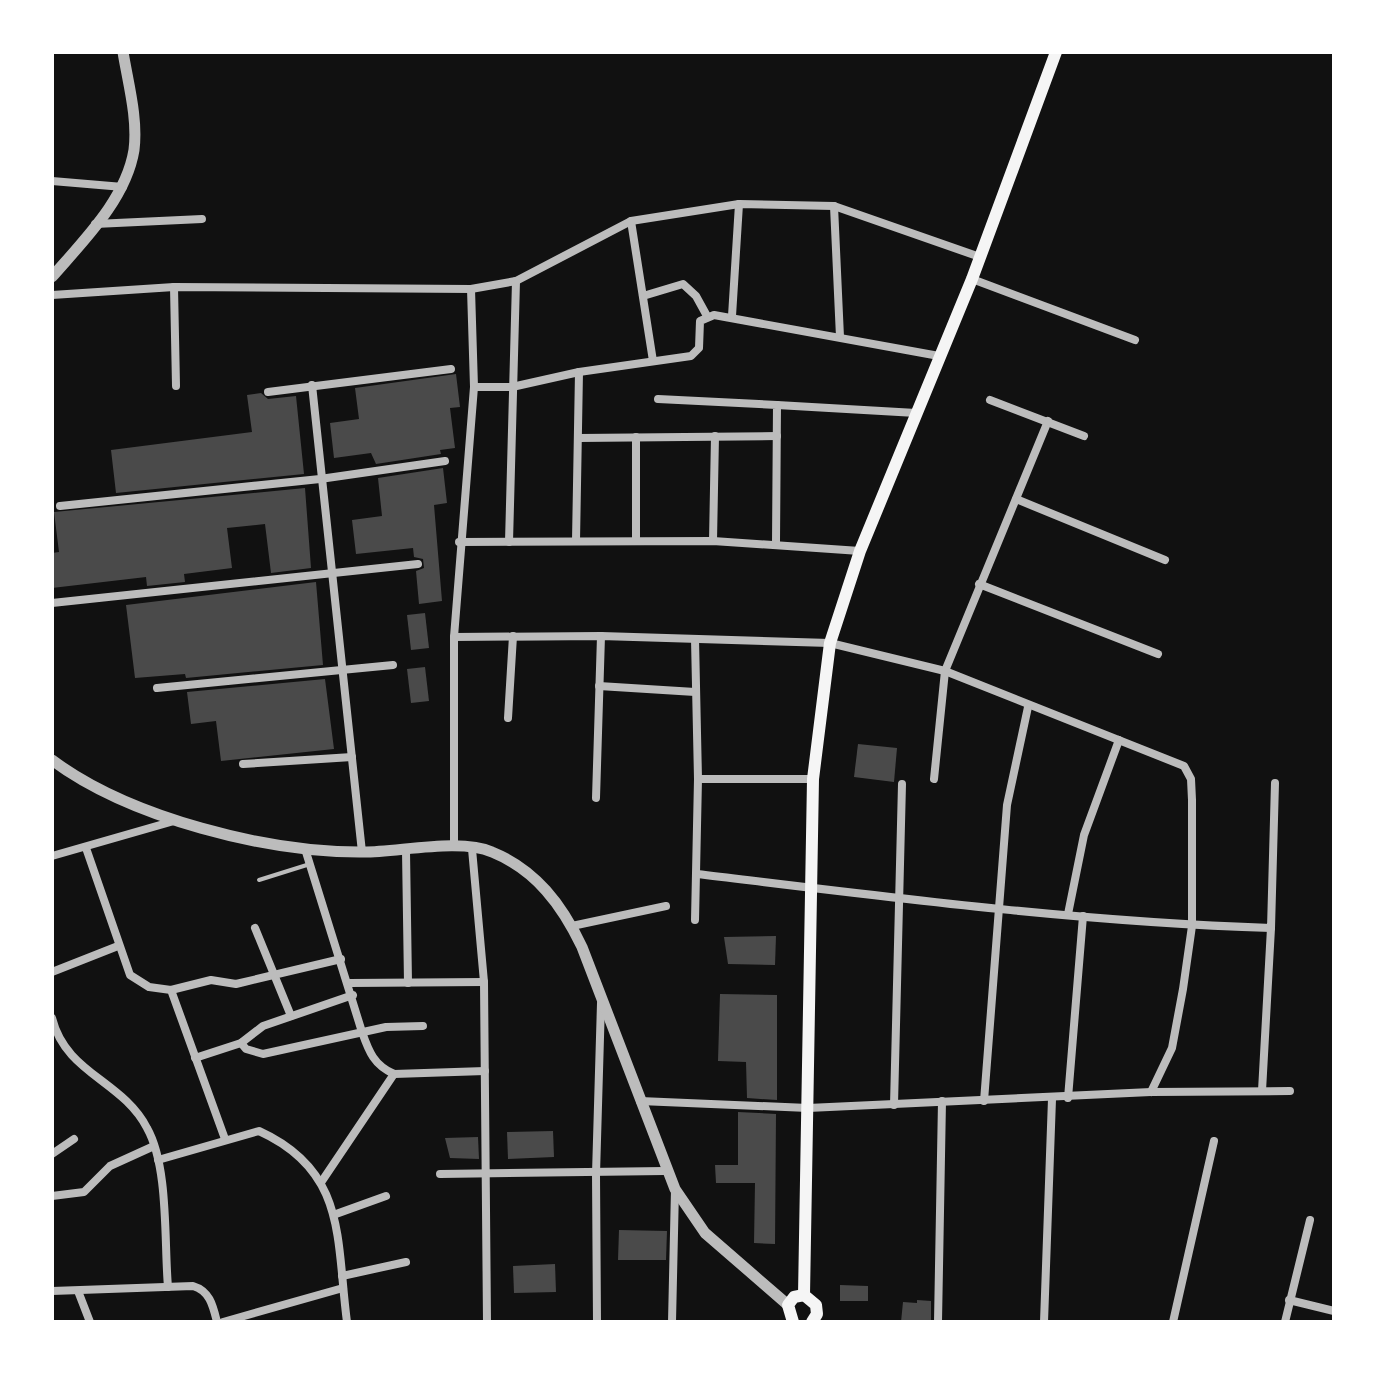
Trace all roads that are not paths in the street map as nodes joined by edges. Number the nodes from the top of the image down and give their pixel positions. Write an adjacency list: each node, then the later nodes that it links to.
1 (123, 52): 4 (street)
2 (1056, 52): 10 (main road)
3 (52, 181): 4 (street)
4 (124, 187): 9 (street)
5 (739, 204): 6 (street); 8 (street); 19 (street)
6 (834, 206): 10 (street); 20 (street)
7 (202, 219): 9 (street)
8 (631, 221): 13 (street); 17 (street)
9 (94, 224): 11 (street)
10 (980, 257): 12 (main road)
11 (52, 277)
12 (972, 279): 21 (street); 22 (main road)
13 (516, 281): 15 (street); 29 (street)
14 (174, 287): 15 (street); 16 (street); 27 (street)
15 (471, 289): 28 (street)
16 (52, 295)
17 (643, 296): 18 (street); 23 (street)
18 (707, 316): 19 (street); 23 (street)
19 (732, 316): 20 (street)
20 (840, 337): 22 (street)
21 (1135, 340)
22 (939, 356): 34 (main road)
23 (653, 361): 25 (street)
24 (451, 369): 26 (street)
25 (579, 372): 29 (street); 40 (street)
26 (312, 385): 30 (street); 42 (street)
27 (176, 386)
28 (474, 387): 29 (street); 48 (street)
29 (512, 387): 49 (street)
30 (268, 392)
31 (658, 399): 33 (street)
32 (990, 400): 35 (street)
33 (777, 405): 34 (street); 37 (street)
34 (916, 413): 51 (main road)
35 (1048, 421): 38 (street); 43 (street)
36 (715, 436): 37 (street); 39 (street); 47 (street)
37 (777, 436): 50 (street)
38 (1084, 436)
39 (636, 437): 40 (street); 46 (street)
40 (579, 438): 45 (street)
41 (445, 461): 42 (street)
42 (320, 479): 44 (street); 54 (street)
43 (1016, 499): 52 (street); 55 (street)
44 (60, 506)
45 (576, 541): 46 (street); 49 (street)
46 (636, 541): 47 (street)
47 (713, 541): 50 (street)
48 (459, 542): 49 (street); 59 (street)
49 (509, 542)
50 (776, 543): 51 (street)
51 (860, 551): 61 (main road)
52 (1165, 560)
53 (418, 564): 54 (street)
54 (330, 572): 56 (street); 64 (street)
55 (979, 584): 62 (street); 65 (street)
56 (52, 603)
57 (513, 636): 58 (street); 59 (street); 70 (street)
58 (601, 636): 60 (street); 66 (street)
59 (454, 637): 82 (street)
60 (695, 639): 61 (street); 68 (street)
61 (830, 643): 65 (street); 76 (main road)
62 (1158, 654)
63 (393, 665): 64 (street)
64 (344, 670): 67 (street); 72 (street)
65 (945, 671): 69 (street); 77 (street)
66 (599, 686): 68 (street); 80 (street)
67 (157, 688)
68 (695, 692): 75 (street)
69 (1028, 707): 71 (street); 95 (street)
70 (508, 718)
71 (1119, 740): 96 (street); 100 (street)
72 (352, 757): 74 (street); 87 (street)
73 (52, 760): 81 (street)
74 (243, 764)
75 (698, 779): 76 (street); 90 (street)
76 (813, 779): 92 (main road)
77 (934, 779)
78 (1275, 783): 102 (street)
79 (902, 784): 93 (street)
80 (596, 798)
81 (176, 820): 83 (street); 86 (street)
82 (454, 847): 84 (street); 85 (street)
83 (86, 848): 88 (street); 103 (street)
84 (472, 849): 99 (street); 107 (street)
85 (406, 851): 87 (street); 109 (street)
86 (306, 852): 87 (street); 89 (street)
87 (362, 852)
88 (52, 856)
89 (310, 864): 91 (lane); 104 (street)
90 (697, 874): 92 (street); 98 (street)
91 (259, 880)
92 (810, 887): 93 (street); 131 (main road)
93 (897, 897): 95 (street); 130 (street)
94 (666, 906): 99 (street)
95 (997, 909): 96 (street); 129 (street)
96 (1068, 914): 97 (street)
97 (1083, 916): 100 (street); 125 (street)
98 (695, 920)
99 (572, 926): 111 (street)
100 (1192, 926): 102 (street); 124 (street)
101 (255, 928): 106 (street)
102 (1271, 928): 122 (street)
103 (118, 946): 105 (street); 110 (street)
104 (341, 959): 106 (street); 108 (street)
105 (52, 972)
106 (274, 976): 110 (street); 113 (street)
107 (484, 982): 109 (street); 120 (street)
108 (350, 983): 109 (street); 112 (street)
109 (408, 983)
110 (171, 990): 119 (street)
111 (602, 993): 127 (street); 141 (street)
112 (353, 995): 113 (street); 116 (street)
113 (291, 1016): 118 (street)
114 (52, 1018): 117 (street)
115 (423, 1026): 116 (street)
116 (362, 1032): 118 (street); 121 (street)
117 (54, 1037): 135 (street)
118 (241, 1043): 119 (street)
119 (195, 1058): 133 (street)
120 (485, 1071): 121 (street); 138 (street)
121 (394, 1074): 142 (street)
122 (1262, 1091): 123 (street); 124 (street)
123 (1290, 1091)
124 (1151, 1092): 125 (street)
125 (1068, 1098): 126 (street)
126 (1052, 1099): 129 (street); 168 (street)
127 (640, 1101): 131 (street); 139 (street)
128 (942, 1101): 129 (street); 130 (street); 167 (street)
129 (984, 1101)
130 (894, 1105): 131 (street)
131 (808, 1108): 154 (main road)
132 (74, 1139): 136 (street)
133 (225, 1139): 137 (street); 142 (street)
134 (1214, 1141): 169 (street)
135 (154, 1146): 137 (street); 144 (street)
136 (52, 1154)
137 (158, 1160): 150 (street)
138 (487, 1171): 140 (street); 141 (street); 164 (street)
139 (665, 1171): 141 (street); 143 (street)
140 (440, 1174)
141 (596, 1174): 165 (street)
142 (322, 1181): 146 (street)
143 (675, 1189): 156 (street); 166 (street)
144 (52, 1196)
145 (386, 1196): 146 (street)
146 (336, 1214): 149 (street)
147 (1310, 1220): 155 (street)
148 (406, 1262): 149 (street)
149 (342, 1276): 151 (street)
150 (168, 1287): 153 (street); 161 (street)
151 (343, 1288): 162 (street); 163 (street)
152 (52, 1291): 153 (street)
153 (78, 1291): 160 (street)
154 (804, 1295): 156 (main road); 159 (main road)
155 (1289, 1300): 157 (street); 170 (street)
156 (788, 1305): 158 (main road)
157 (1334, 1311)
158 (791, 1321)
159 (816, 1321)
160 (90, 1322)
161 (217, 1322)
162 (226, 1322)
163 (347, 1322)
164 (487, 1322)
165 (597, 1322)
166 (672, 1322)
167 (938, 1322)
168 (1044, 1322)
169 (1173, 1322)
170 (1285, 1322)

